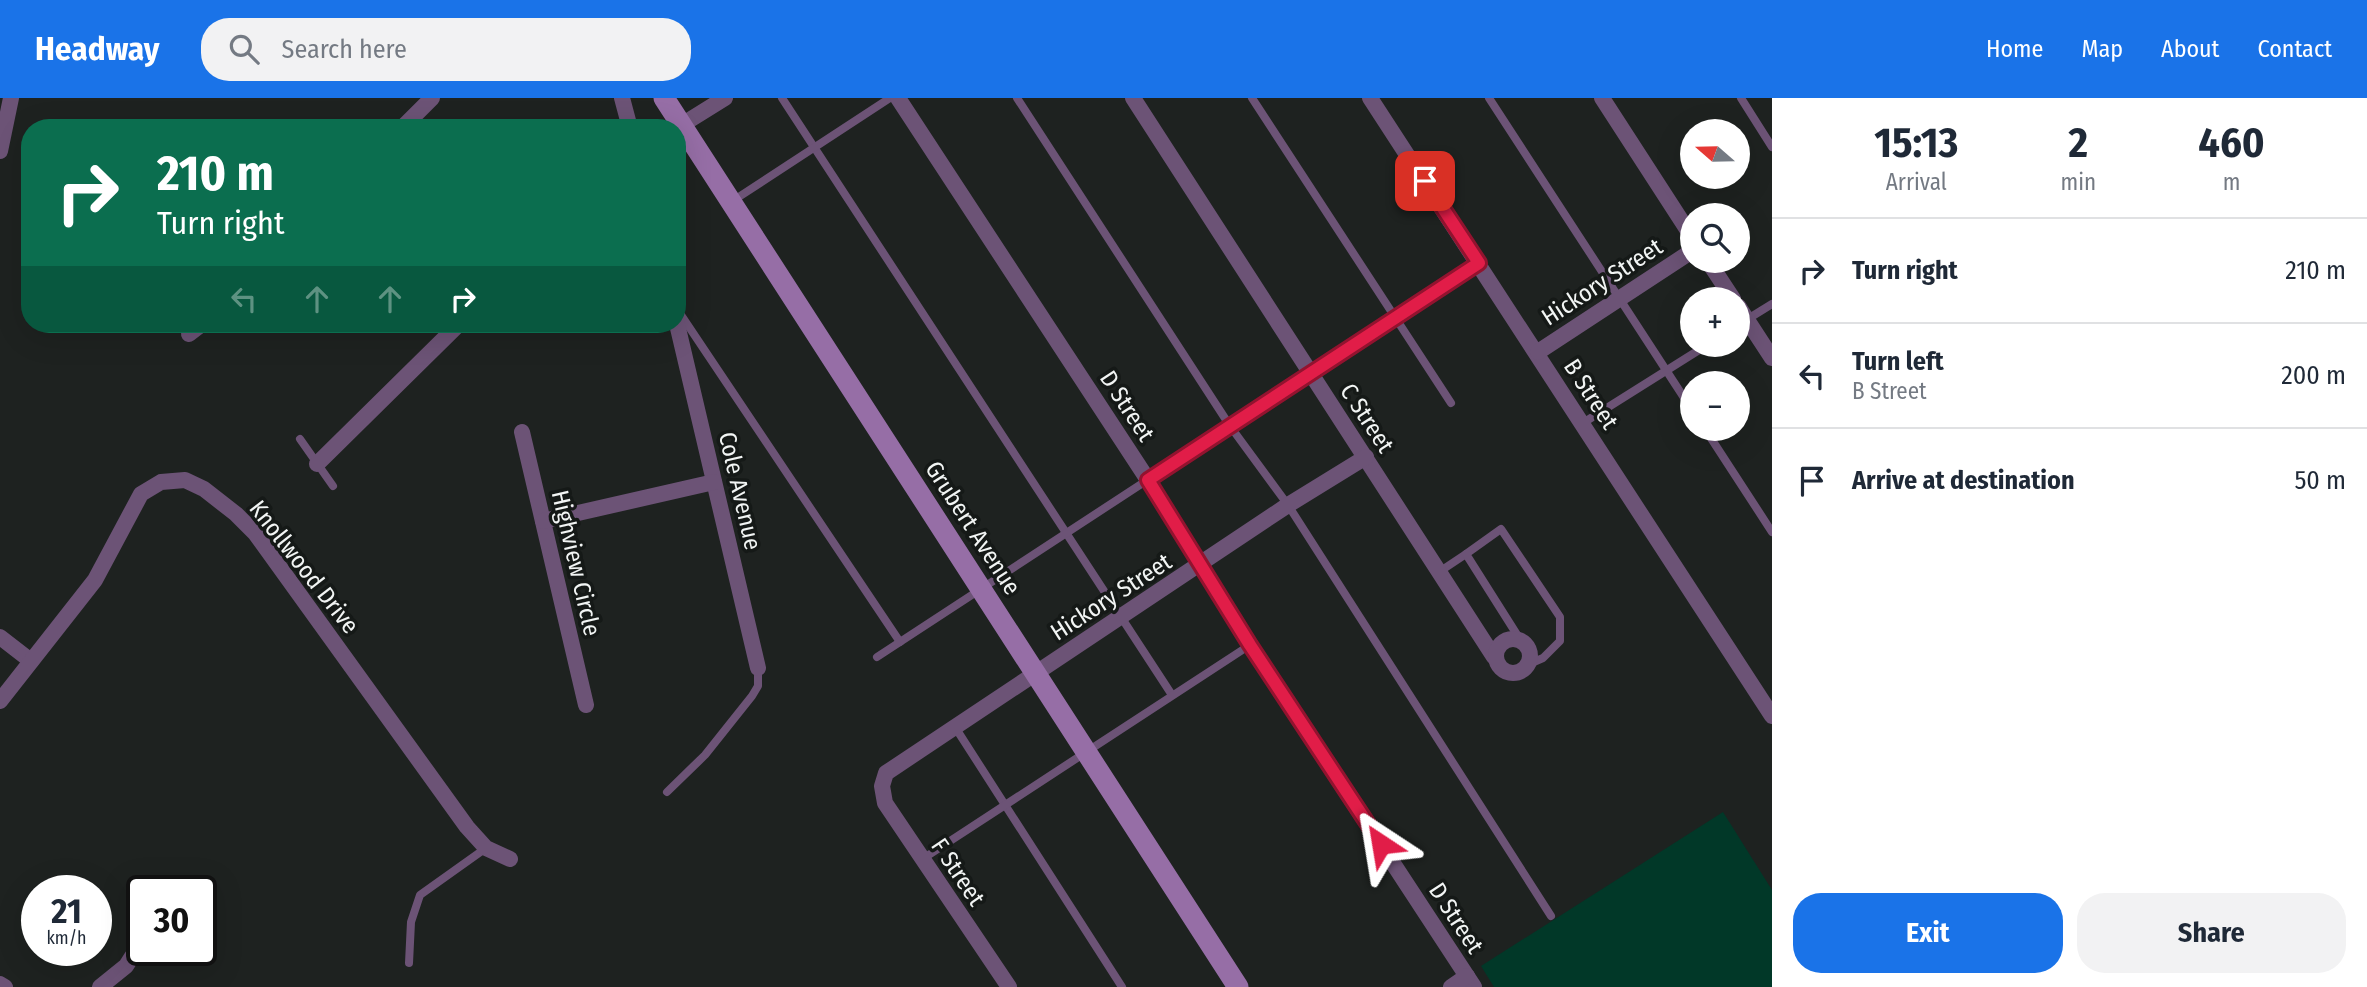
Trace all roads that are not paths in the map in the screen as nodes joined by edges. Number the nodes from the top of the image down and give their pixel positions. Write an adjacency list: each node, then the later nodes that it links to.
1 (11, 98): 23 (street)
2 (432, 98): 16 (street)
3 (622, 98): 17 (street)
4 (664, 98): 18 (street, Grubert Avenue)
5 (725, 98): 19 (street)
6 (782, 98): 22 (lane)
7 (890, 98): 22 (lane)
8 (898, 98): 50 (street, D Street)
9 (1017, 98): 44 (lane)
10 (1133, 98): 40 (street, C Street)
11 (1252, 98): 31 (lane)
12 (1370, 98): 27 (street, B Street)
13 (1489, 98): 28 (lane)
14 (1602, 98): 25 (street)
15 (1741, 98): 21 (lane)
16 (411, 119)
17 (628, 119)
18 (676, 119)
19 (686, 122)
20 (686, 135): 24 (street, Grubert Avenue)
21 (1772, 147)
22 (814, 149): 24 (lane); 55 (lane)
23 (0, 150)
24 (730, 202): 60 (street, Grubert Avenue)
25 (1680, 218)
26 (1680, 259): 28 (street, Hickory Street)
27 (1479, 263): 31 (lane); 36 (street, B Street)
28 (1620, 298): 36 (street, Hickory Street); 39 (lane)
29 (1772, 304): 30 (lane)
30 (1750, 313)
31 (1396, 318): 40 (lane); 42 (lane)
32 (686, 322): 64 (lane)
33 (1750, 329): 38 (street)
34 (450, 333): 49 (street)
35 (679, 333): 51 (street, Cole Avenue)
36 (1538, 352): 43 (street, B Street)
37 (1688, 357): 39 (lane)
38 (1772, 358)
39 (1667, 370): 41 (lane); 43 (lane)
40 (1311, 373): 44 (lane); 48 (street, C Street)
41 (1680, 391)
42 (1451, 403)
43 (1583, 423): 75 (street, B Street)
44 (1230, 426): 50 (lane); 53 (lane)
45 (522, 432): 54 (street, Highview Circle)
46 (300, 439): 49 (lane)
47 (1713, 441): 56 (lane)
48 (1366, 457): 53 (street, Hickory Street); 59 (street, C Street)
49 (317, 464): 52 (lane)
50 (1148, 480): 55 (lane); 58 (street, D Street)
51 (714, 482): 54 (street); 70 (street, Cole Avenue)
52 (333, 486)
53 (1287, 505): 58 (street, Hickory Street); 84 (lane)
54 (543, 521): 74 (street, Highview Circle)
55 (1066, 532): 60 (lane); 61 (lane)
56 (1772, 532)
57 (1466, 554): 59 (lane); 63 (lane); 69 (lane)
58 (1200, 566): 61 (street, Hickory Street); 65 (street, D Street)
59 (1439, 572): 67 (street, C Street)
60 (981, 589): 64 (lane); 71 (street, Grubert Avenue)
61 (1121, 616): 71 (street, Hickory Street); 72 (lane)
62 (0, 637): 68 (street)
63 (1521, 641): 67 (street); 69 (street)
64 (900, 642): 66 (lane)
65 (1250, 645): 72 (lane); 87 (street, D Street)
66 (877, 657)
67 (1494, 657): 69 (street)
68 (31, 661): 73 (street, Knollwood Drive); 81 (street, Knollwood Drive)
69 (1527, 665)
70 (758, 668): 79 (lane)
71 (1036, 675): 76 (street, Hickory Street); 77 (street, Grubert Avenue)
72 (1172, 695): 77 (lane)
73 (0, 701)
74 (586, 705)
75 (1772, 716)
76 (955, 727): 78 (street, Hickory Street); 80 (lane)
77 (1086, 751): 80 (lane); 93 (street, Grubert Avenue)
78 (884, 779): 83 (street, F Street)
79 (667, 792)
80 (1005, 805): 83 (lane); 92 (lane)
81 (486, 848): 82 (street, Knollwood Drive); 85 (lane)
82 (510, 859)
83 (921, 860): 91 (street, F Street)
84 (1551, 916)
85 (409, 963)
86 (126, 966): 90 (street)
87 (1471, 982): 94 (street)
88 (0, 984): 89 (street)
89 (5, 987)
90 (100, 987)
91 (1009, 987)
92 (1122, 987)
93 (1238, 987)
94 (1451, 987)

